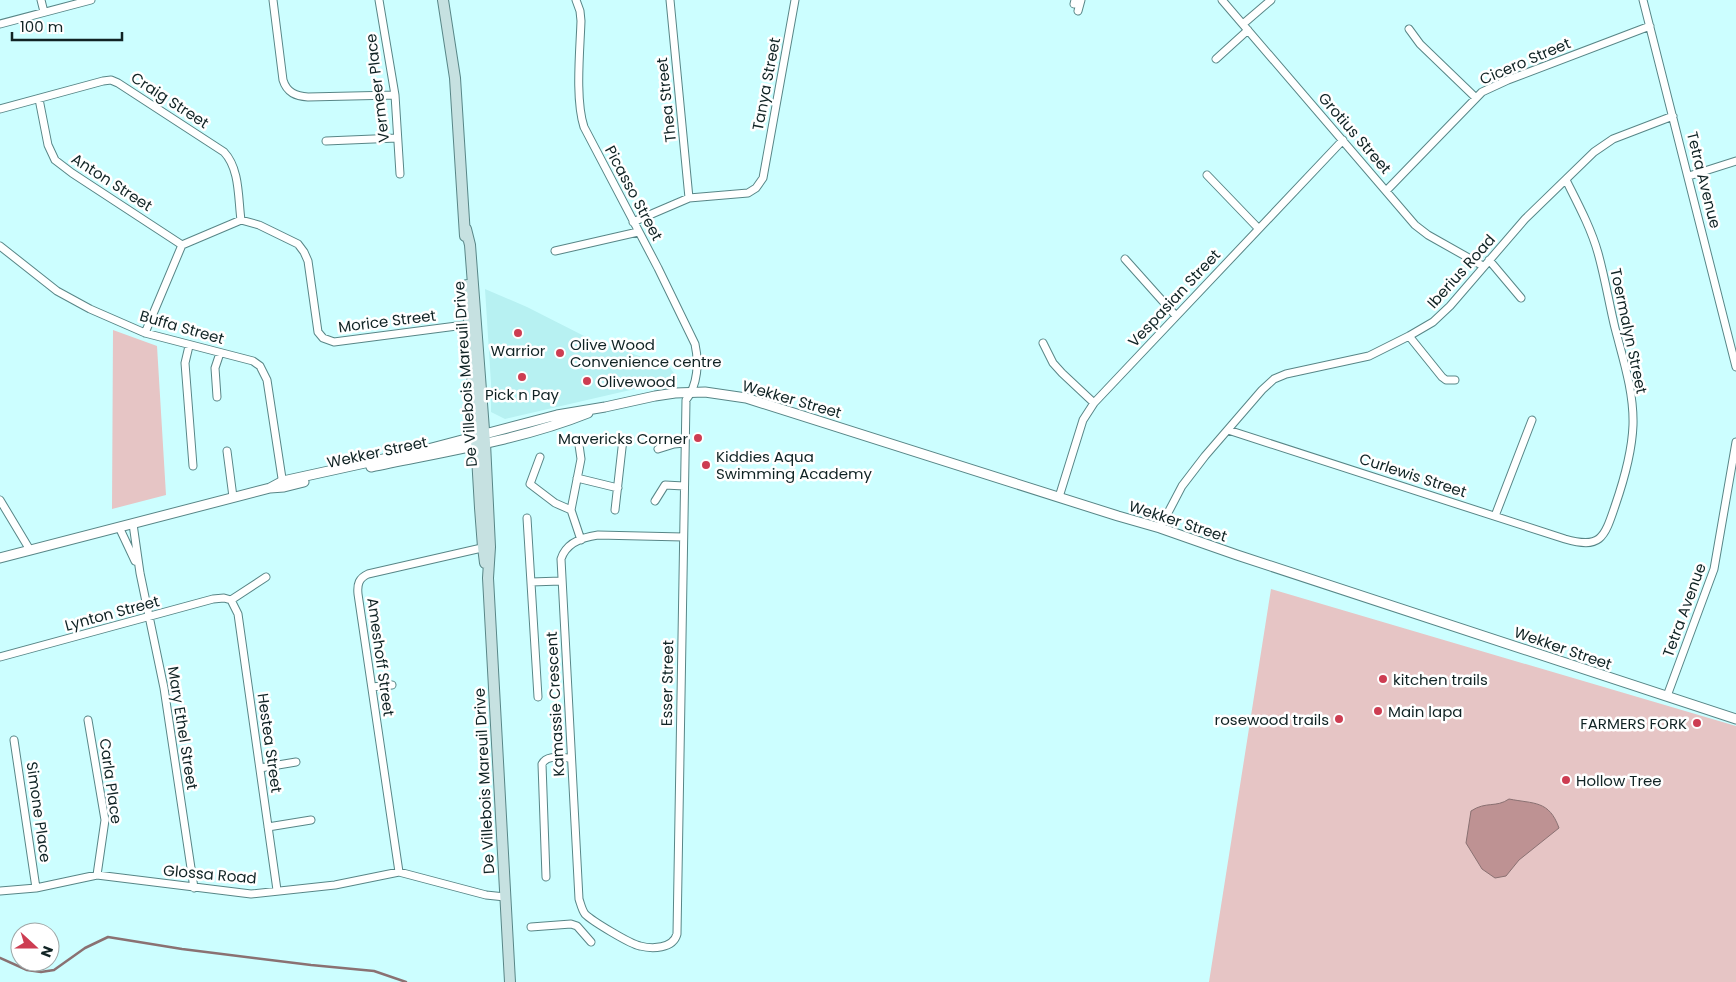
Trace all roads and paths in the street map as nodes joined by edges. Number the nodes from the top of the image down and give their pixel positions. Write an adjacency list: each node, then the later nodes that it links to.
1 (40, 0): 12 (street)
2 (91, 0): 12 (street)
3 (273, 0): 18 (street)
4 (380, 0): 18 (street, Vermeer Place)
5 (443, 0): 45 (main road, De Villebois Mareuil Drive)
6 (576, 0): 34 (street, Picasso Street)
7 (670, 0): 32 (street, Thea Street)
8 (795, 0): 32 (street, Tanya Street)
9 (1222, 0): 15 (street, Grotius Street)
10 (1271, 0): 15 (street)
11 (1643, 0): 14 (street, Tetra Avenue)
12 (44, 12): 13 (street)
13 (0, 24)
14 (1650, 26): 19 (street, Cicero Street); 22 (street, Tetra Avenue)
15 (1246, 27): 17 (street); 24 (street, Grotius Street)
16 (1409, 29): 19 (street)
17 (1216, 58)
18 (395, 95): 23 (street, Vermeer Place)
19 (1476, 98): 31 (street, Cicero Street)
20 (39, 99): 21 (street, Craig Street); 33 (street, Craig Street); 37 (street, Anton Street)
21 (0, 109)
22 (1673, 116): 29 (street, Tetra Avenue); 30 (street, Iberius Road)
23 (397, 138): 25 (street); 27 (street, Vermeer Place)
24 (1344, 140): 31 (street, Grotius Street); 35 (street, Vespasian Street)
25 (326, 141)
26 (1736, 161): 29 (street)
27 (400, 174)
28 (1207, 174): 35 (street)
29 (1689, 176): 51 (street, Tetra Avenue)
30 (1566, 180): 41 (street, Iberius Road); 84 (street, Toermalyn Street)
31 (1386, 190): 42 (street, Grotius Street)
32 (689, 198): 34 (street)
33 (241, 220): 37 (street); 45 (street, Morice Street)
34 (633, 222): 36 (street, Picasso Street)
35 (1258, 228): 44 (street, Vespasian Street)
36 (638, 232): 39 (street); 53 (street, Picasso Street)
37 (182, 245): 46 (street)
38 (0, 246): 46 (street, Buffa Street)
39 (556, 251)
40 (1125, 259): 44 (street)
41 (1489, 260): 42 (street, Iberius Road); 43 (street)
42 (1484, 266): 47 (street, Iberius Road)
43 (1521, 298)
44 (1176, 316): 55 (street, Vespasian Street)
45 (473, 324): 58 (main road, De Villebois Mareuil Drive)
46 (145, 333): 49 (street, Buffa Street)
47 (1409, 336): 52 (street); 57 (street, Iberius Road)
48 (1043, 343): 55 (street)
49 (189, 346): 50 (street, Buffa Street); 66 (street)
50 (220, 353): 54 (street); 68 (street, Buffa Street)
51 (1736, 367)
52 (1455, 380)
53 (692, 392): 58 (street, Wekker Street); 61 (street, Esser Street); 72 (street, Wekker Street)
54 (217, 397)
55 (1094, 403): 72 (street, Vespasian Street)
56 (1532, 420): 77 (street)
57 (1228, 430): 77 (street, Curlewis Street); 81 (street, Iberius Road)
58 (481, 439): 68 (street, Wekker Street); 85 (main road, De Villebois Mareuil Drive)
59 (623, 439): 70 (street)
60 (1736, 442): 98 (street, Tetra Avenue)
61 (685, 443): 63 (street); 69 (street, Esser Street)
62 (579, 445): 67 (street)
63 (658, 449)
64 (226, 451): 71 (street)
65 (540, 457): 75 (street)
66 (193, 466)
67 (577, 478): 70 (street); 75 (street)
68 (283, 484): 71 (street, Wekker Street)
69 (684, 486): 74 (street); 82 (street, Esser Street)
70 (618, 488): 76 (street)
71 (233, 497): 79 (street, Wekker Street)
72 (1059, 497): 81 (street, Wekker Street)
73 (0, 500): 86 (street)
74 (655, 501)
75 (571, 510): 83 (street)
76 (616, 510)
77 (1495, 516): 84 (street, Curlewis Street)
78 (527, 518): 91 (street)
79 (133, 524): 80 (street, Wekker Street); 88 (street, Mary Ethel Street)
80 (119, 527): 86 (street, Wekker Street); 88 (street, Mary Ethel Street)
81 (1160, 528): 98 (street, Wekker Street)
82 (683, 536): 83 (street, Kamassie Crescent); 115 (street, Esser Street)
83 (581, 540): 90 (street, Kamassie Crescent)
84 (1590, 544)
85 (486, 547): 96 (street, Ameshoff Street); 114 (main road, De Villebois Mareuil Drive)
86 (30, 550): 87 (street, Wekker Street)
87 (0, 558)
88 (140, 573): 93 (street, Mary Ethel Street)
89 (266, 576): 92 (street)
90 (561, 581): 91 (street); 102 (street, Kamassie Crescent)
91 (531, 582): 97 (street)
92 (231, 600): 93 (street, Lynton Street); 104 (street, Hestea Street)
93 (149, 618): 94 (street, Lynton Street); 111 (street, Mary Ethel Street)
94 (0, 657)
95 (392, 685): 96 (street)
96 (372, 687): 107 (street, Ameshoff Street)
97 (538, 696)
98 (1667, 696): 99 (street, Wekker Street)
99 (1736, 719)
100 (88, 720): 108 (street, Carla Place)
101 (14, 740): 110 (street, Simone Place)
102 (572, 758): 109 (street); 115 (street, Kamassie Crescent)
103 (296, 762): 104 (street)
104 (260, 768): 106 (street, Hestea Street)
105 (311, 820): 106 (street)
106 (268, 827): 112 (street, Hestea Street)
107 (399, 872): 112 (street, Glossa Road); 114 (street, Glossa Road)
108 (96, 875): 110 (street, Glossa Road); 111 (street, Glossa Road)
109 (546, 877)
110 (36, 888): 113 (street, Glossa Road)
111 (194, 888): 112 (street, Glossa Road)
112 (277, 890)
113 (0, 891)
114 (505, 897): 119 (main road, De Villebois Mareuil Drive)
115 (585, 914): 116 (street)
116 (577, 926): 117 (street); 118 (street)
117 (531, 927)
118 (591, 942)
119 (510, 982)

